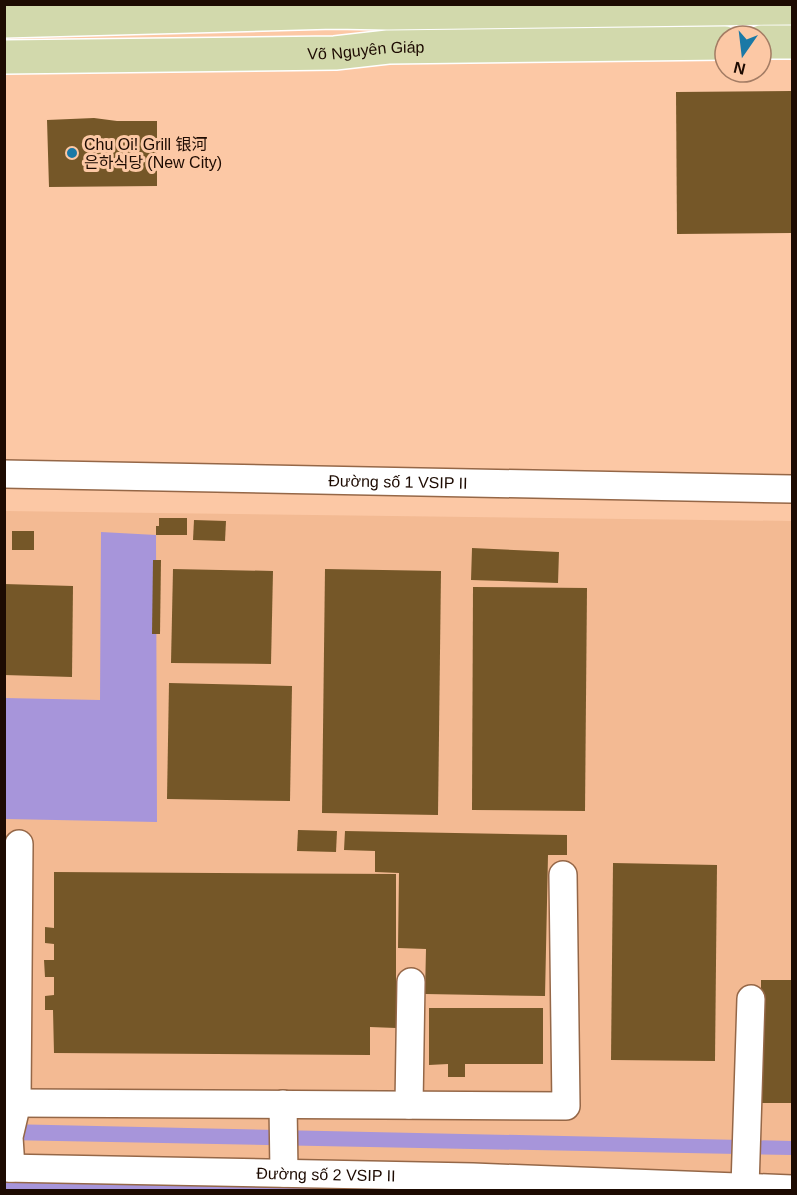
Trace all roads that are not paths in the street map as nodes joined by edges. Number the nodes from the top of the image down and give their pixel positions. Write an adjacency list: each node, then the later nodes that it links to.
1 (334, 8): 4 (main road, Võ Nguyên Giáp); 5 (main road, Võ Nguyên Giáp); 12 (street)
2 (499, 8): 3 (main road, Võ Nguyên Giáp); 4 (main road, Võ Nguyên Giáp)
3 (792, 8)
4 (388, 9): 11 (street)
5 (154, 11): 6 (main road, Võ Nguyên Giáp)
6 (83, 12): 7 (main road, Võ Nguyên Giáp)
7 (20, 15)
8 (773, 42): 9 (main road)
9 (792, 42)
10 (713, 43): 11 (main road, Võ Nguyên Giáp)
11 (388, 47): 12 (main road, Võ Nguyên Giáp)
12 (335, 53): 13 (main road, Võ Nguyên Giáp)
13 (4, 57)
14 (4, 474): 15 (street, Đường số 1 VSIP II)
15 (792, 489)
16 (19, 844): 20 (street)
17 (563, 875): 22 (street)
18 (411, 982): 22 (street)
19 (751, 999): 26 (street)
20 (17, 1103): 21 (street); 23 (street)
21 (283, 1104): 22 (street); 24 (street)
22 (409, 1105)
23 (8, 1168): 24 (street, Đường số 2 VSIP II)
24 (284, 1173): 25 (street, Đường số 2 VSIP II)
25 (399, 1183): 27 (street, Đường số 2 VSIP II)
26 (745, 1187): 27 (street, Đường số 2 VSIP II); 28 (street, Đường số 2 VSIP II)
27 (718, 1188)
28 (792, 1189)

